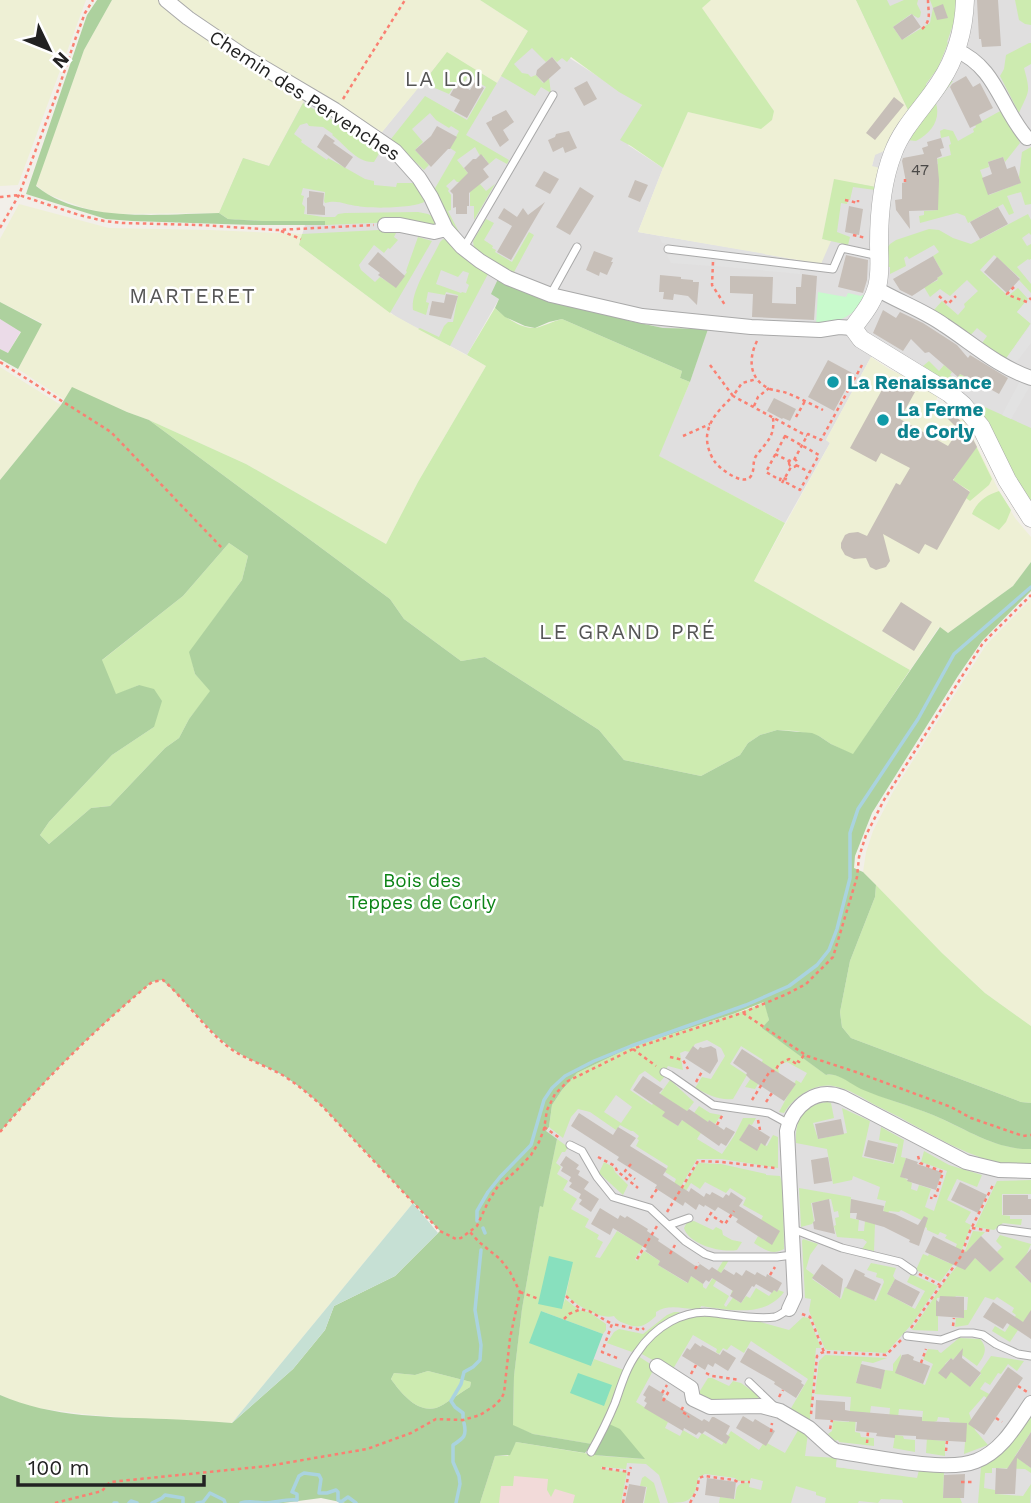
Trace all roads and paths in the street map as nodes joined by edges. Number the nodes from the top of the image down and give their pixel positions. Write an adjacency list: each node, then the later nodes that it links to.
1 (93, 0): 11 (path)
2 (166, 0): 9 (street, Chemin des Pervenches)
3 (405, 0): 9 (path)
4 (928, 0): 6 (path)
5 (965, 0): 7 (street)
6 (922, 29)
7 (956, 50): 10 (street); 26 (street)
8 (553, 95): 22 (lane)
9 (335, 110): 17 (street, Chemin des Pervenches)
10 (1027, 138)
11 (19, 195): 12 (path); 16 (path); 18 (path)
12 (0, 197)
13 (845, 200): 14 (path)
14 (858, 200)
15 (386, 225): 17 (street); 18 (path)
16 (0, 228)
17 (446, 229): 22 (street, Chemin des Pervenches)
18 (277, 230): 21 (path)
19 (853, 235): 20 (path)
20 (866, 238)
21 (300, 239)
22 (462, 247): 29 (street, Chemin des Pervenches)
23 (577, 247): 29 (lane)
24 (668, 249): 25 (lane)
25 (714, 256): 26 (lane); 33 (path)
26 (879, 256): 28 (street)
27 (1014, 287): 32 (path)
28 (877, 289): 34 (street); 39 (street)
29 (551, 295): 34 (street, Chemin des Pervenches)
30 (939, 296): 31 (path)
31 (956, 296)
32 (1031, 298)
33 (725, 305)
34 (852, 328): 60 (street)
35 (758, 338): 40 (path)
36 (0, 362): 61 (path)
37 (710, 365): 42 (path)
38 (862, 365): 50 (path)
39 (1031, 378)
40 (757, 379): 41 (path); 42 (path)
41 (769, 388): 43 (path); 44 (path)
42 (733, 396): 44 (path); 48 (path)
43 (805, 401): 45 (path); 46 (path)
44 (754, 407): 47 (path)
45 (823, 410)
46 (796, 417)
47 (773, 418): 48 (path); 50 (path)
48 (710, 424): 49 (path)
49 (683, 436)
50 (807, 436): 51 (path)
51 (802, 445): 52 (path); 53 (path); 57 (path)
52 (775, 454): 54 (path); 58 (path)
53 (794, 460): 54 (path); 55 (path)
54 (789, 461): 56 (path)
55 (796, 466): 56 (path); 57 (path)
56 (791, 467): 58 (path)
57 (810, 473): 58 (path)
58 (785, 479): 59 (path)
59 (782, 483)
60 (1031, 518)
61 (223, 549)
62 (1031, 595): 63 (path)
63 (742, 1013): 64 (path); 65 (path)
64 (634, 1049): 69 (path); 73 (path)
65 (804, 1055): 71 (path); 75 (path)
66 (670, 1057): 67 (path)
67 (688, 1069)
68 (703, 1070): 70 (path)
69 (664, 1072): 70 (lane)
70 (691, 1091): 71 (lane)
71 (745, 1110): 72 (lane)
72 (789, 1124): 80 (street); 81 (street)
73 (544, 1127): 76 (path); 96 (path)
74 (0, 1132): 96 (path)
75 (1031, 1135)
76 (570, 1145): 89 (lane)
77 (592, 1153): 84 (path)
78 (918, 1156): 85 (path)
79 (631, 1164): 83 (path)
80 (789, 1170): 89 (path); 94 (street)
81 (999, 1170): 82 (street); 93 (path)
82 (1031, 1171)
83 (635, 1179)
84 (638, 1188)
85 (931, 1199)
86 (713, 1210): 91 (path)
87 (734, 1211): 88 (path)
88 (714, 1217)
89 (662, 1218): 92 (lane); 99 (path)
90 (689, 1218): 92 (lane)
91 (706, 1220)
92 (669, 1225): 98 (lane)
93 (972, 1228): 95 (path); 101 (path)
94 (792, 1229): 98 (street); 100 (lane)
95 (1000, 1231): 97 (lane)
96 (470, 1232): 102 (path)
97 (1031, 1233)
98 (793, 1255): 106 (street)
99 (637, 1258)
100 (913, 1271): 101 (path)
101 (940, 1285): 112 (path)
102 (520, 1292): 104 (path); 129 (path)
103 (566, 1296): 105 (path)
104 (539, 1299)
105 (581, 1309): 107 (path); 108 (path)
106 (789, 1309): 112 (path); 124 (lane)
107 (564, 1319)
108 (612, 1324): 109 (path); 114 (path)
109 (648, 1325)
110 (907, 1336): 111 (lane)
111 (929, 1339): 113 (lane); 115 (path)
112 (824, 1353): 123 (path)
113 (1031, 1356)
114 (617, 1358)
115 (921, 1363)
116 (657, 1366): 122 (street)
117 (706, 1373): 118 (path)
118 (749, 1382): 122 (lane)
119 (1018, 1386): 120 (path)
120 (1031, 1395)
121 (1031, 1404): 123 (street)
122 (780, 1411): 123 (street)
123 (810, 1428)
124 (592, 1452)
125 (602, 1468): 130 (path)
126 (750, 1482): 131 (path)
127 (961, 1482): 128 (path)
128 (975, 1482)
129 (55, 1503)
130 (623, 1503)
131 (690, 1503)

